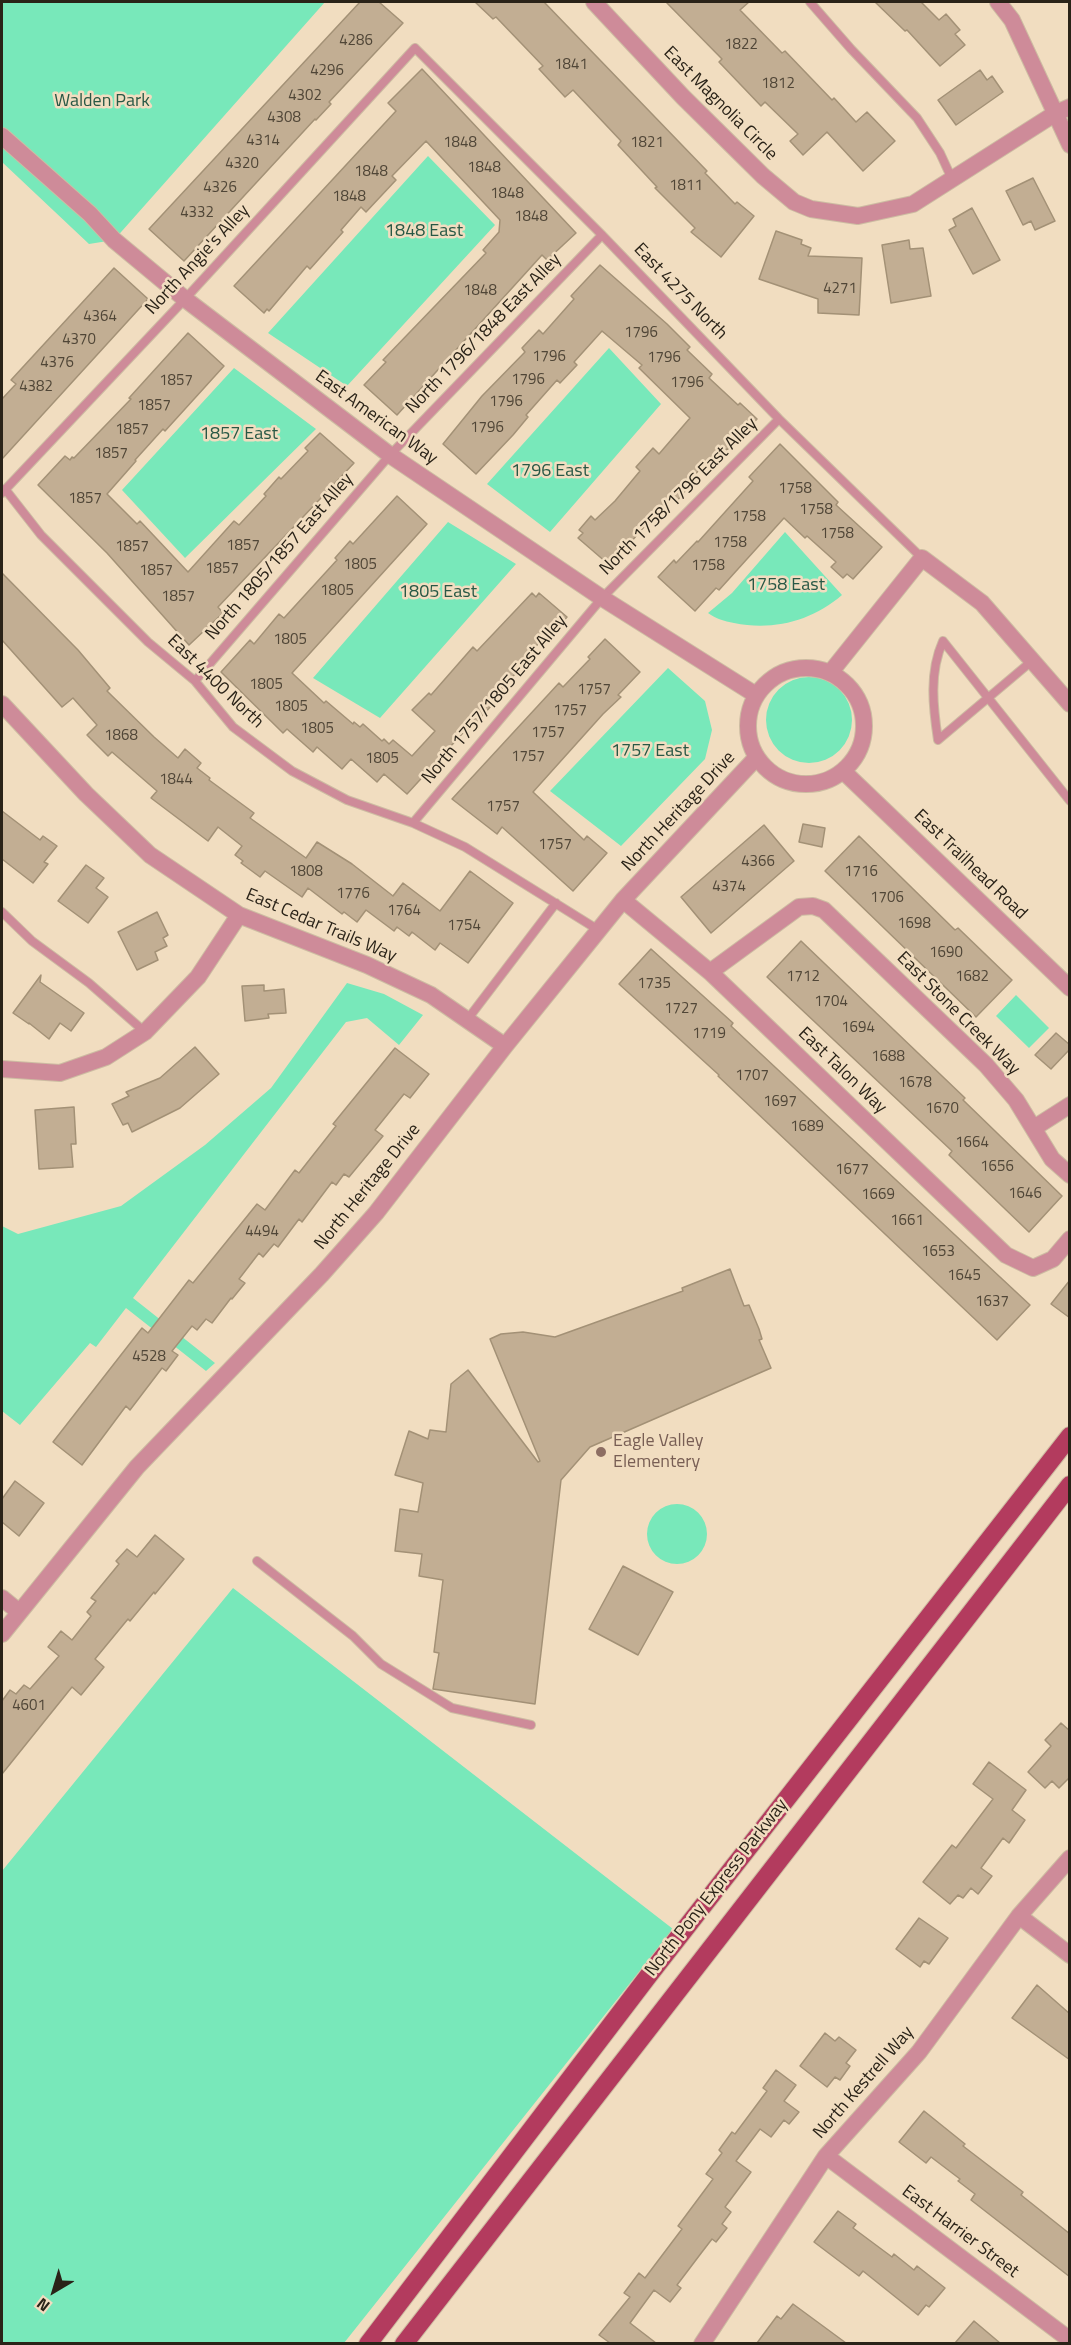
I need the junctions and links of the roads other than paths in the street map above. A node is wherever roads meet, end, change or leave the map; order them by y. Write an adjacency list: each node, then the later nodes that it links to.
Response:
1 (594, 2): 8 (street, East Magnolia Circle)
2 (810, 2): 8 (lane)
3 (998, 2): 5 (street)
4 (415, 48): 9 (lane, East 4275 North); 10 (lane, North Angie's Alley)
5 (1063, 110): 7 (street); 8 (street, East Magnolia Circle)
6 (2, 136): 10 (street, East American Way)
7 (1070, 145)
8 (952, 179)
9 (602, 236): 11 (lane, East 4275 North); 12 (lane, North 1796/1848 East Alley)
10 (185, 299): 12 (street, East American Way); 13 (lane, North Angie's Alley)
11 (779, 418): 14 (lane, East 4275 North); 15 (lane, North 1758/1796 East Alley)
12 (390, 455): 15 (street, East American Way); 18 (lane, North 1805/1857 East Alley)
13 (3, 491): 18 (lane, East 4400 North)
14 (922, 558): 16 (street); 17 (street)
15 (602, 598): 19 (street, East American Way); 26 (lane, North 1757/1805 East Alley)
16 (1034, 660): 20 (lane); 22 (street)
17 (830, 673): 19 (street); 24 (street)
18 (195, 681): 26 (lane, East 4400 North)
19 (756, 694): 23 (street)
20 (988, 698): 20 (lane); 25 (lane)
21 (2, 704): 30 (street, East Cedar Trails Way)
22 (1070, 704)
23 (756, 758): 24 (street); 27 (street, North Heritage Drive)
24 (843, 771): 33 (street, East Trailhead Road)
25 (1070, 801)
26 (413, 823): 28 (lane, East 4400 North)
27 (623, 900): 31 (street, North Heritage Drive); 32 (street, East Talon Way)
28 (556, 903): 31 (lane, East 4400 North); 34 (lane)
29 (2, 912): 35 (lane)
30 (239, 915): 34 (street, East Cedar Trails Way); 35 (street)
31 (600, 931): 36 (street, North Heritage Drive)
32 (710, 972): 39 (street, East Stone Creek Way); 41 (street, East Talon Way)
33 (1070, 987)
34 (467, 1020): 36 (street, East Cedar Trails Way)
35 (145, 1032): 37 (street)
36 (505, 1046): 46 (street, North Heritage Drive)
37 (2, 1069)
38 (1070, 1106): 39 (street)
39 (1034, 1128): 40 (street, East Stone Creek Way)
40 (1070, 1175)
41 (1070, 1239)
42 (1070, 1436): 54 (main road, North Pony Express Parkway)
43 (1070, 1485): 55 (main road, North Pony Express Parkway)
44 (257, 1561): 48 (lane)
45 (2, 1598): 46 (street)
46 (19, 1612): 47 (street, North Heritage Drive)
47 (2, 1634)
48 (531, 1725)
49 (1070, 1858): 50 (street, North Kestrell Way)
50 (1019, 1916): 51 (street); 52 (street, North Kestrell Way)
51 (1070, 1955)
52 (826, 2156): 53 (street, East Harrier Street); 56 (street, North Kestrell Way)
53 (1070, 2340)
54 (368, 2343)
55 (404, 2343)
56 (702, 2343)

